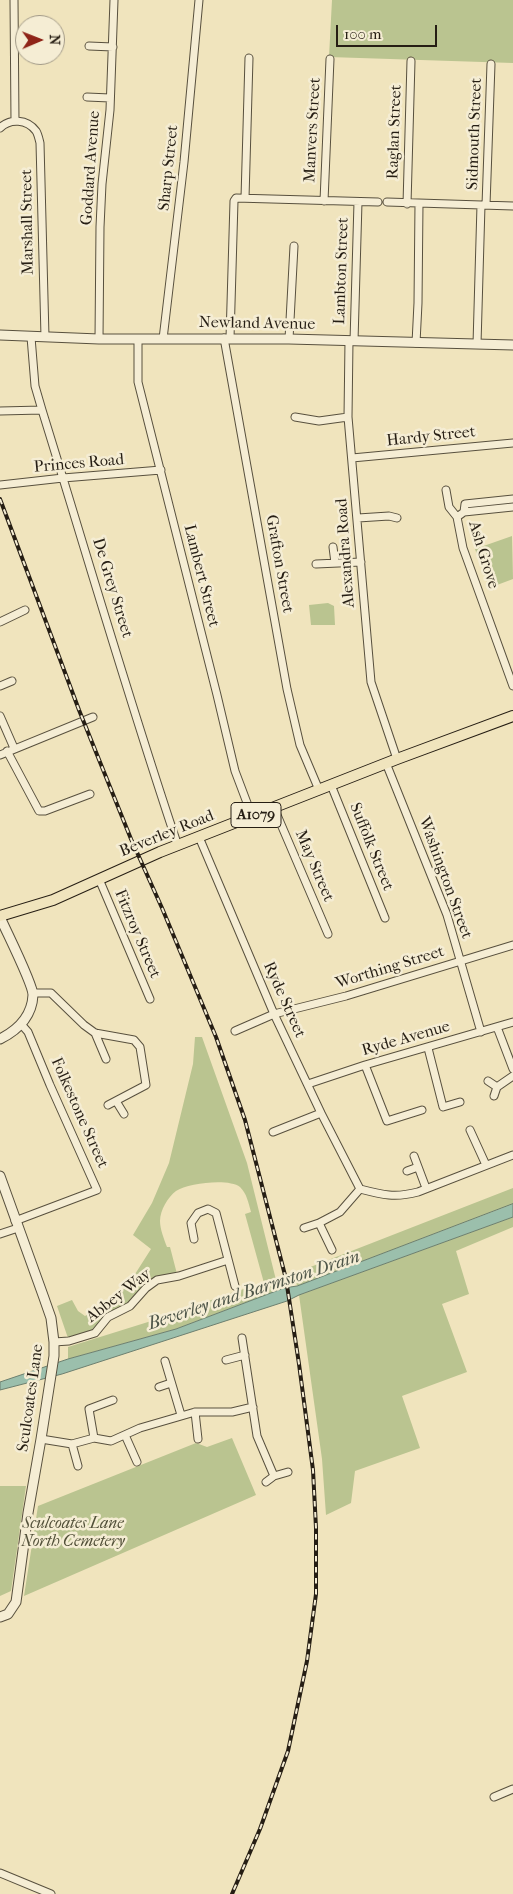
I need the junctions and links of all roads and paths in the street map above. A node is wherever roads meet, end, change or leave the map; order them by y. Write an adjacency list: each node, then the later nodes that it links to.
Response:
1 (14, 0): 12 (street)
2 (114, 0): 5 (street, Goddard Avenue)
3 (199, 0): 30 (street, Sharp Street)
4 (89, 46): 5 (street)
5 (113, 47): 11 (street, Goddard Avenue)
6 (249, 58): 14 (street)
7 (330, 59): 15 (street, Manvers Street)
8 (411, 61): 19 (street, Raglan Street)
9 (491, 64): 21 (street, Sidmouth Street)
10 (87, 97): 11 (street)
11 (110, 98): 28 (street, Goddard Avenue)
12 (15, 121): 13 (street); 26 (street, Marshall Street)
13 (0, 128)
14 (245, 198): 15 (street); 27 (street, Grafton Street)
15 (324, 201): 16 (street)
16 (358, 202): 17 (street); 32 (street, Lambton Street)
17 (378, 202)
18 (387, 202): 19 (street)
19 (407, 204): 20 (street)
20 (419, 204): 21 (street); 33 (street)
21 (483, 205): 22 (street); 34 (street, Sidmouth Street)
22 (513, 206)
23 (294, 246): 31 (street)
24 (0, 335): 25 (street, Newland Avenue)
25 (31, 337): 26 (street, Newland Avenue); 36 (street, De Grey Street)
26 (44, 337): 28 (street, Newland Avenue)
27 (227, 338): 30 (street, Newland Avenue); 31 (street, Newland Avenue); 68 (street, Grafton Street)
28 (99, 339): 29 (street, Newland Avenue)
29 (138, 339): 30 (street, Newland Avenue); 42 (street, Lambert Street)
30 (163, 339)
31 (290, 339): 32 (street, Newland Avenue)
32 (352, 341): 33 (street, Newland Avenue); 39 (street, Alexandra Road)
33 (416, 343): 34 (street, Newland Avenue)
34 (477, 344): 35 (street, Newland Avenue)
35 (513, 346)
36 (42, 410): 37 (street); 43 (street, De Grey Street)
37 (0, 411)
38 (294, 417): 39 (street)
39 (348, 417): 41 (street, Alexandra Road)
40 (513, 443): 41 (street, Hardy Street)
41 (352, 458): 50 (street, Alexandra Road)
42 (161, 470): 43 (street, Princes Road); 71 (street, Lambert Street)
43 (63, 478): 44 (street, Princes Road); 73 (street, De Grey Street)
44 (0, 485)
45 (446, 490): 49 (street, Ash Grove)
46 (513, 499): 48 (street, Ash Grove)
47 (513, 507): 48 (street, Ash Grove)
48 (464, 512): 49 (street, Ash Grove)
49 (457, 517): 60 (street, Ash Grove)
50 (358, 518): 51 (street); 53 (street, Alexandra Road)
51 (397, 518)
52 (334, 547): 54 (street)
53 (361, 562): 54 (street); 65 (street, Alexandra Road)
54 (335, 563): 55 (street)
55 (316, 564)
56 (25, 610): 57 (street)
57 (0, 622)
58 (12, 681): 59 (street)
59 (0, 686)
60 (513, 686)
61 (0, 716): 64 (street)
62 (513, 716): 65 (main road, Beverley Road / A1079)
63 (93, 717): 64 (street)
64 (7, 752): 69 (street)
65 (397, 759): 66 (main road, Beverley Road / A1079)
66 (386, 763): 67 (main road, Beverley Road / A1079); 79 (street, Washington Street)
67 (331, 785): 68 (main road, Beverley Road / A1079); 76 (street, Suffolk Street)
68 (319, 790): 70 (main road, Beverley Road / A1079)
69 (90, 794)
70 (274, 808): 71 (main road, Beverley Road / A1079); 77 (street, May Street)
71 (252, 816): 72 (main road, Beverley Road / A1079)
72 (199, 837): 73 (main road, Beverley Road / A1079); 82 (street, Ryde Street)
73 (178, 846): 74 (main road, Beverley Road / A1079)
74 (98, 879): 75 (main road, Beverley Road / A1079); 81 (street, Fitzroy Street)
75 (0, 917): 80 (street)
76 (385, 918)
77 (328, 934)
78 (513, 946): 79 (street, Worthing Street)
79 (460, 961): 82 (street, Worthing Street); 87 (street, Washington Street)
80 (33, 993): 84 (street); 88 (street)
81 (150, 999)
82 (274, 1014): 86 (street, Worthing Street); 96 (street, Ryde Street)
83 (512, 1023): 85 (street, Ryde Avenue)
84 (21, 1024): 89 (street); 116 (street, Folkestone Street)
85 (497, 1027): 87 (street, Ryde Avenue); 93 (street)
86 (235, 1031)
87 (481, 1032): 90 (street, Ryde Avenue)
88 (95, 1033): 91 (street); 99 (street)
89 (0, 1039)
90 (428, 1048): 92 (street, Ryde Avenue); 100 (street)
91 (106, 1059)
92 (365, 1065): 96 (street, Ryde Avenue); 102 (street)
93 (513, 1069)
94 (513, 1076): 97 (street)
95 (488, 1081): 97 (street)
96 (308, 1084): 104 (street, Ryde Street)
97 (497, 1087): 98 (street)
98 (494, 1096)
99 (116, 1101): 101 (street); 103 (street)
100 (460, 1102)
101 (108, 1105)
102 (422, 1110)
103 (124, 1114)
104 (320, 1114): 106 (street); 114 (street, Ryde Street)
105 (470, 1130): 109 (street)
106 (273, 1132)
107 (513, 1155): 109 (street)
108 (414, 1156): 110 (street)
109 (486, 1165): 113 (street)
110 (418, 1167): 111 (street); 113 (street)
111 (407, 1171)
112 (1, 1182): 116 (street, Sculcoates Lane)
113 (426, 1188): 114 (street)
114 (360, 1189): 115 (street)
115 (319, 1223): 117 (street); 120 (street)
116 (17, 1225): 118 (street); 124 (street, Sculcoates Lane)
117 (304, 1228)
118 (0, 1234)
119 (194, 1238): 121 (street)
120 (332, 1250)
121 (228, 1260): 122 (street); 124 (street, Abbey Way)
122 (235, 1286)
123 (242, 1338): 125 (street)
124 (54, 1342): 136 (street, Sculcoates Lane)
125 (245, 1355): 126 (street); 131 (street)
126 (226, 1360)
127 (165, 1361): 128 (street)
128 (172, 1383): 129 (street); 133 (street)
129 (159, 1387)
130 (113, 1400): 135 (street)
131 (253, 1407): 132 (street); 142 (street)
132 (195, 1412): 133 (street); 137 (street)
133 (182, 1415): 134 (street)
134 (125, 1435): 135 (street); 139 (street)
135 (94, 1438): 138 (street)
136 (41, 1439): 138 (street); 144 (street, Sculcoates Lane)
137 (198, 1439)
138 (72, 1444): 140 (street)
139 (137, 1462)
140 (78, 1466)
141 (288, 1472): 142 (street)
142 (274, 1476): 143 (street)
143 (266, 1482)
144 (0, 1617)
145 (513, 1789): 146 (street)
146 (494, 1797)
147 (0, 1873): 148 (street)
148 (51, 1894)

